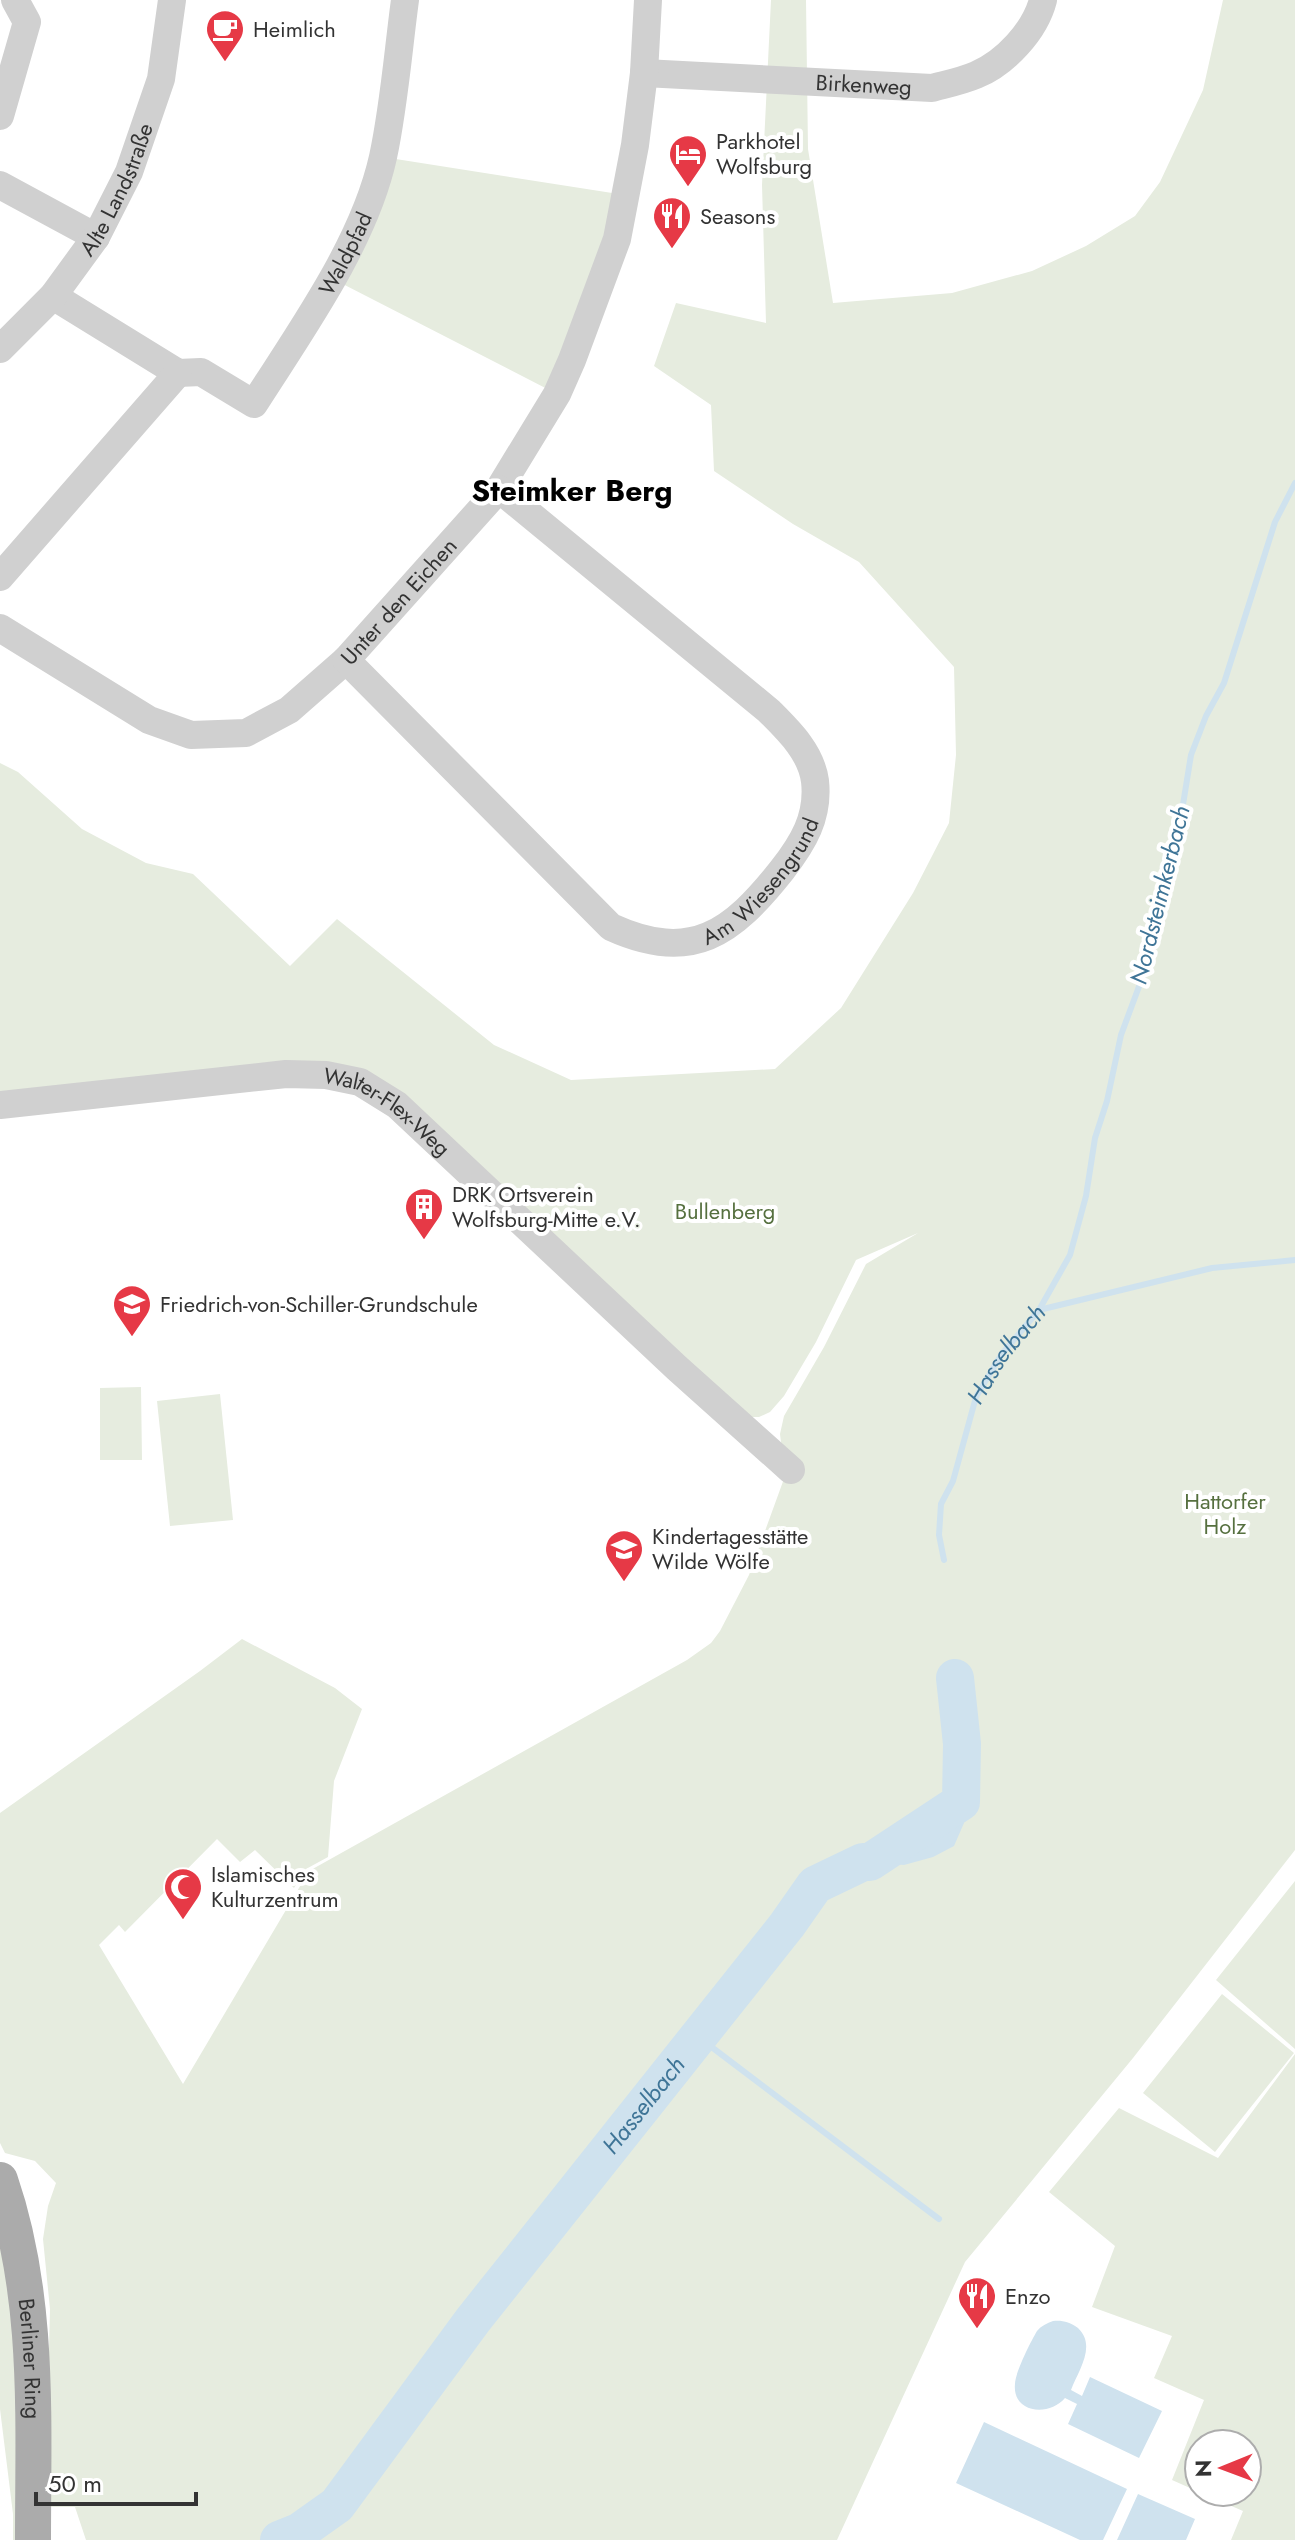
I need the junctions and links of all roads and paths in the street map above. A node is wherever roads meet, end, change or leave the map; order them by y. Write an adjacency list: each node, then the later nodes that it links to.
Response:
1 (15, 0): 7 (street)
2 (172, 0): 9 (street, Alte Landstraße)
3 (405, 0): 12 (street, Waldpfad)
4 (648, 0): 6 (street, Unter den Eichen)
5 (1043, 0): 6 (street, Birkenweg)
6 (644, 73): 13 (street, Unter den Eichen)
7 (0, 116)
8 (0, 185): 9 (street)
9 (96, 237): 10 (street, Alte Landstraße)
10 (53, 296): 11 (street, Alte Landstraße); 12 (street, Waldpfad)
11 (0, 349)
12 (178, 373): 14 (street)
13 (499, 489): 16 (street, Unter den Eichen); 16 (street, Am Wiesengrund)
14 (0, 577)
15 (0, 628): 16 (street, Unter den Eichen)
16 (346, 660)
17 (0, 1105): 18 (street, Walter-Flex-Weg)
18 (791, 1470)
19 (0, 2180): 20 (main road, Berliner Ring)
20 (33, 2540)

